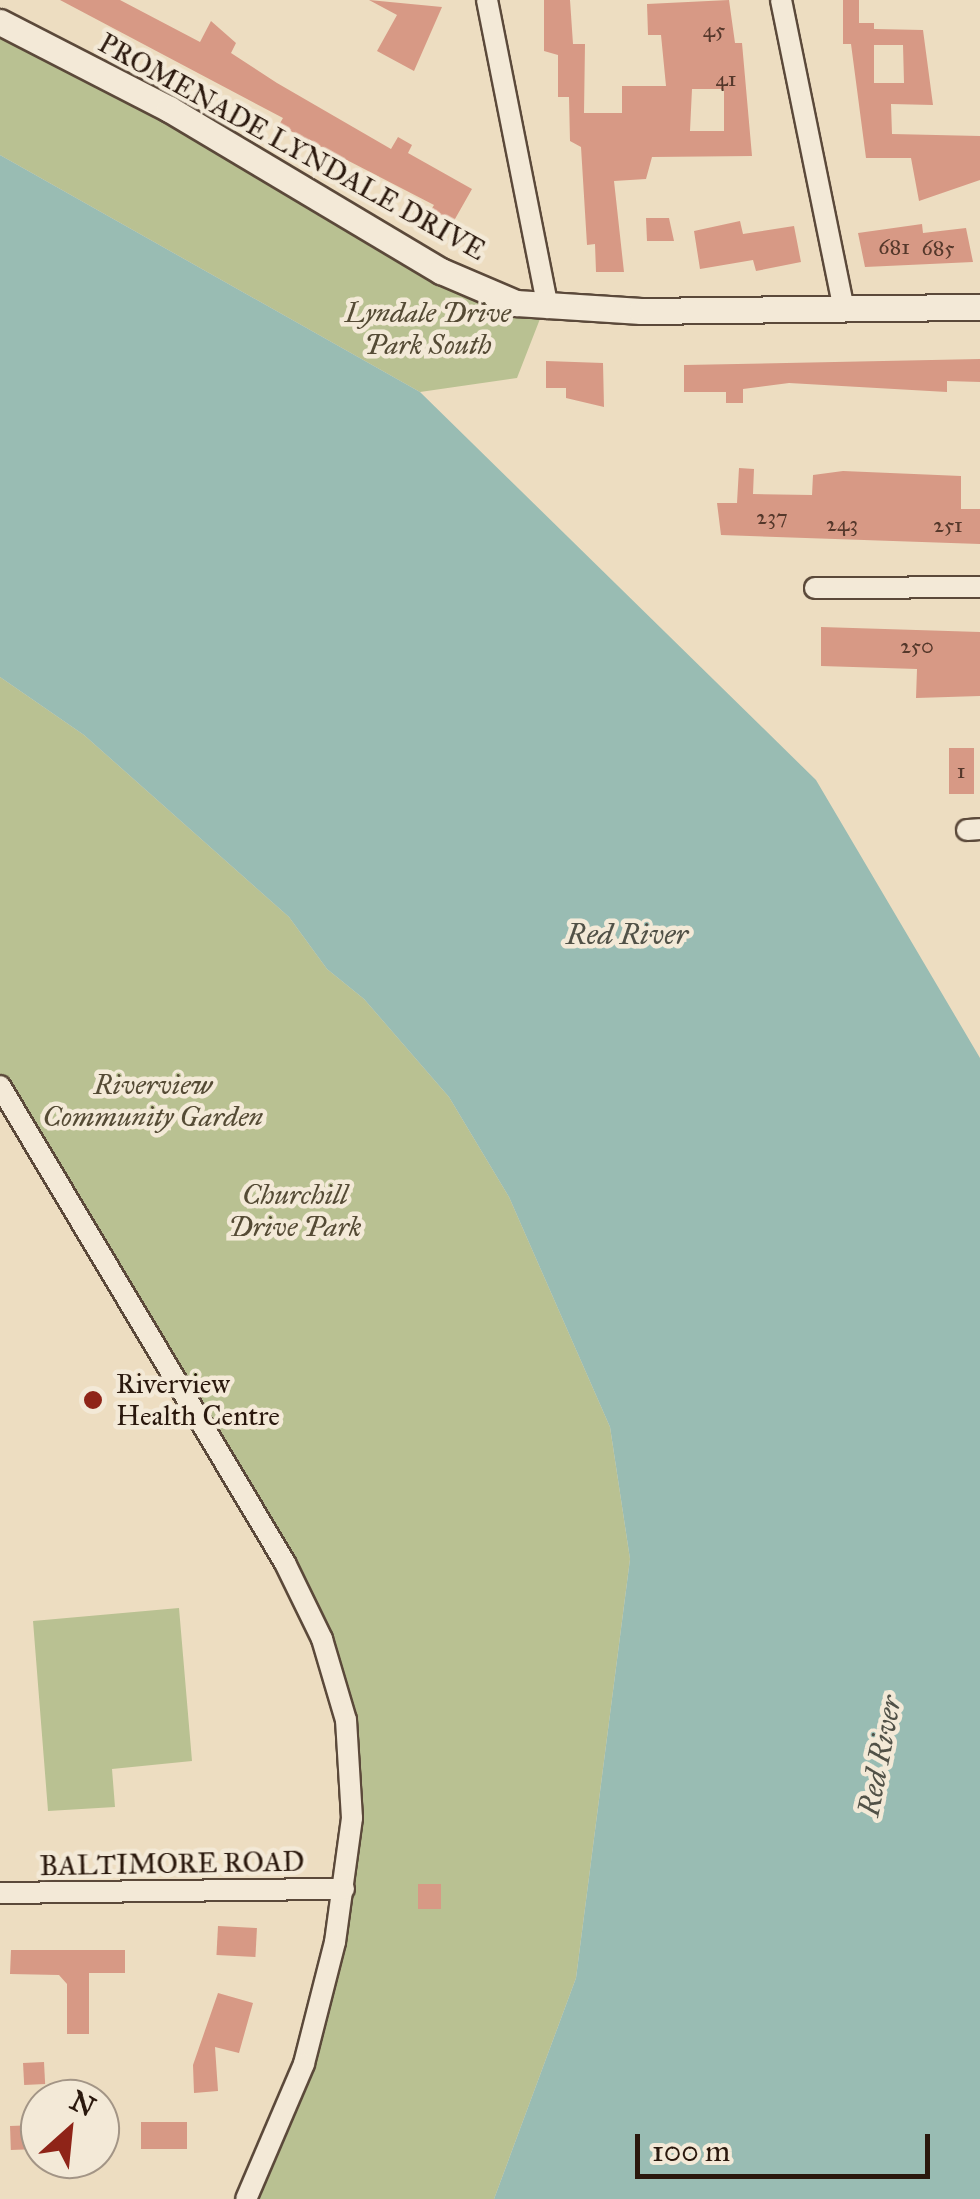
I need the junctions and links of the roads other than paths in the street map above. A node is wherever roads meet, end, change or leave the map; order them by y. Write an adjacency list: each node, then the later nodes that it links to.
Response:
1 (487, 0): 5 (street)
2 (781, 0): 6 (street)
3 (0, 22): 5 (street, PROMENADE LYNDALE DRIVE)
4 (980, 307): 6 (street, PROMENADE LYNDALE DRIVE)
5 (548, 308): 6 (street, PROMENADE LYNDALE DRIVE)
6 (844, 310)
7 (980, 587): 8 (street)
8 (816, 588)
9 (0, 1086): 10 (street)
10 (344, 1889): 11 (street, BALTIMORE ROAD); 12 (street)
11 (0, 1893)
12 (246, 2199)

